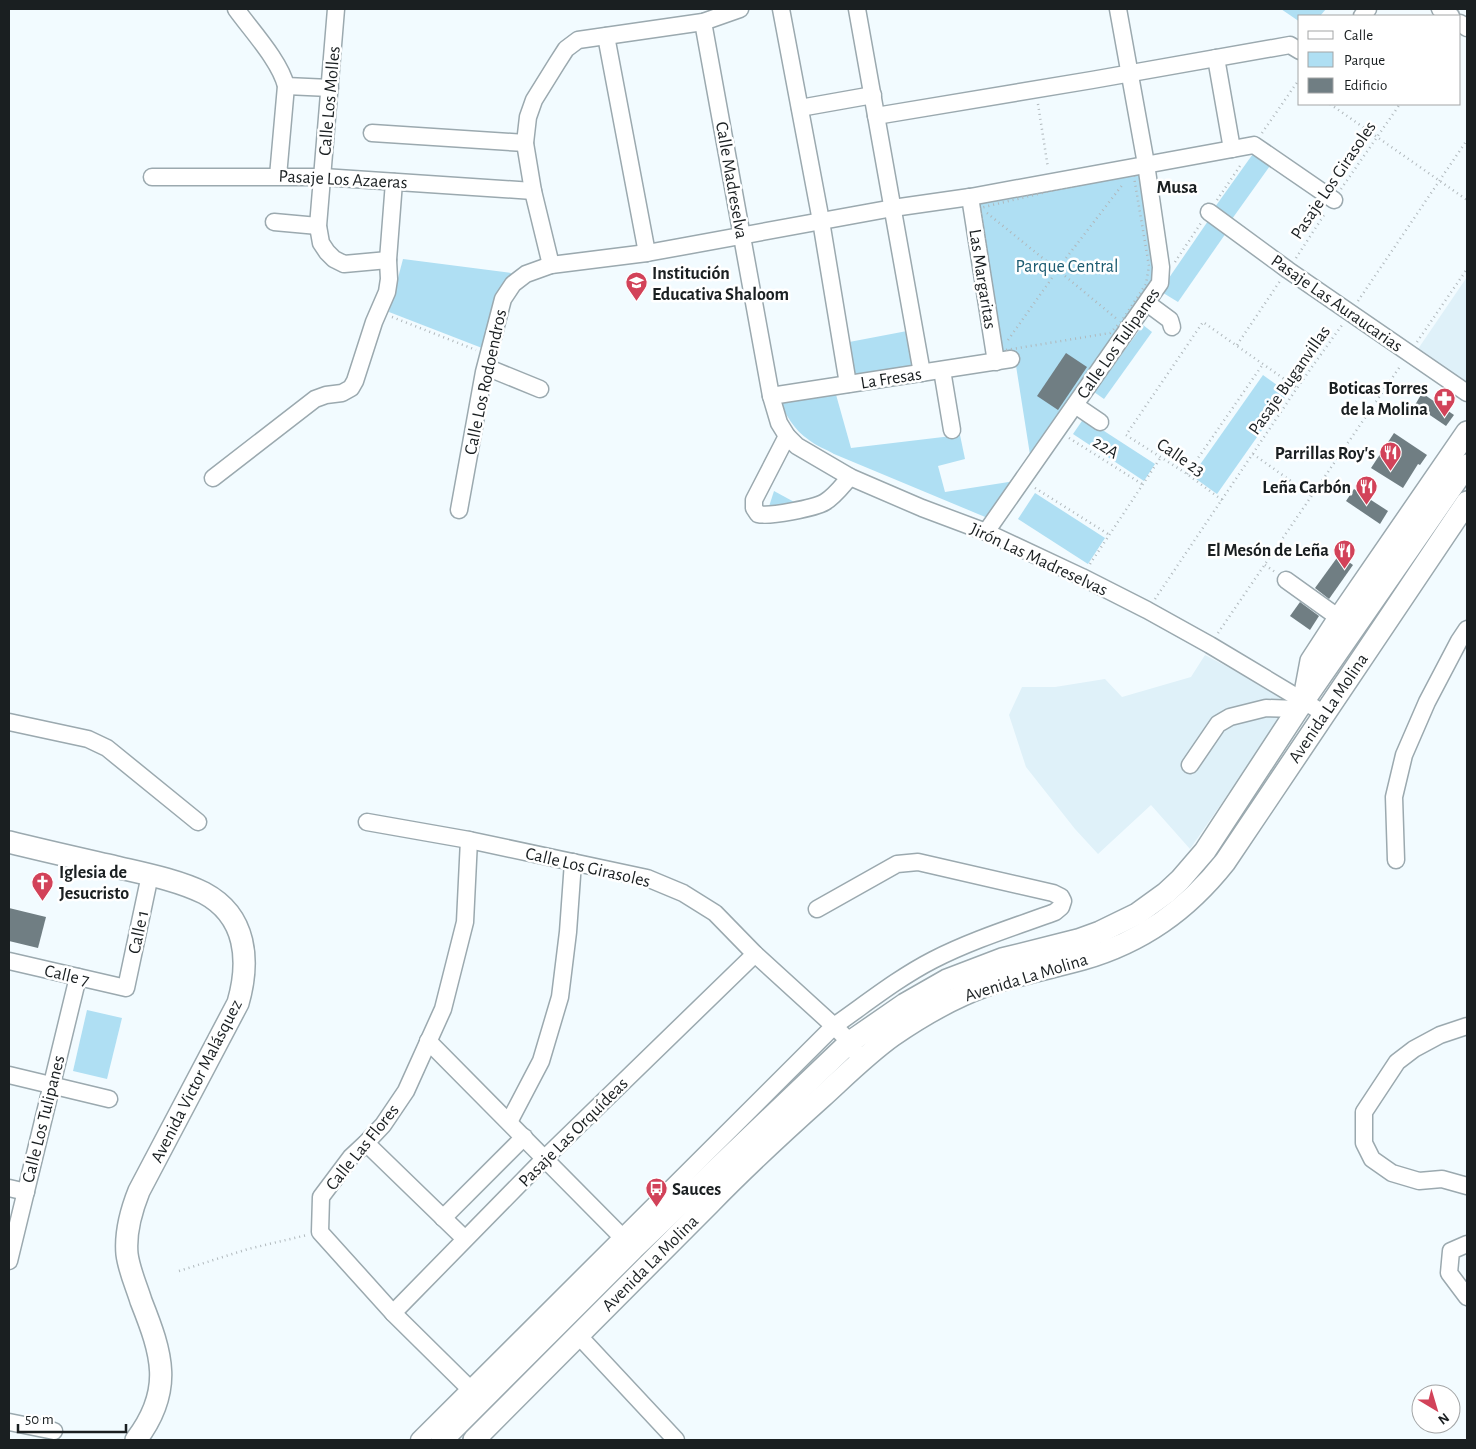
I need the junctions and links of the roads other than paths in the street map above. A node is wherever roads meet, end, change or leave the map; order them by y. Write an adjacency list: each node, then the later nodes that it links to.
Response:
1 (236, 9): 12 (street)
2 (336, 9): 13 (street, Calle Los Molles)
3 (740, 9): 7 (street)
4 (781, 9): 15 (street)
5 (857, 9): 14 (street)
6 (1118, 9): 11 (street, Calle Los Tulipanes)
7 (704, 22): 8 (street); 33 (street, Calle Madreselva)
8 (606, 36): 18 (street); 34 (street)
9 (1298, 50): 10 (street)
10 (1216, 58): 11 (street); 19 (street)
11 (1130, 73): 16 (street); 20 (street, Calle Los Tulipanes)
12 (286, 86): 13 (street); 21 (street)
13 (330, 88): 22 (street, Calle Los Molles)
14 (873, 95): 15 (street); 16 (street)
15 (800, 108): 30 (street)
16 (876, 116): 28 (street)
17 (372, 133): 18 (street)
18 (525, 144): 25 (street)
19 (1232, 148): 20 (street, Calle Los Rodoendros); 26 (street, Calle Los Rodoendros)
20 (1139, 167): 27 (street, Calle Los Rodoendros); 37 (street, Calle Los Tulipanes)
21 (278, 176): 22 (street, Pasaje Los Azaeras); 23 (street, Pasaje Los Azaeras)
22 (323, 176): 24 (street, Pasaje Los Azaeras); 32 (street, Calle Los Molles)
23 (152, 177)
24 (394, 182): 25 (street, Pasaje Los Azaeras); 35 (street)
25 (533, 191): 36 (street)
26 (1334, 200)
27 (975, 202): 28 (street, Calle Los Rodoendros); 39 (street, Las Margaritas)
28 (893, 208): 30 (street, Calle Los Rodoendros); 42 (street)
29 (1209, 212): 45 (street, Pasaje Las Auraucarias)
30 (821, 221): 33 (street, Calle Los Rodoendros); 43 (street)
31 (274, 222): 32 (street)
32 (318, 226): 35 (street, Calle Los Molles)
33 (742, 235): 34 (street, Calle Los Rodoendros); 46 (street, Calle Madreselva)
34 (647, 253): 36 (street, Calle Los Rodoendros)
35 (388, 260): 54 (street)
36 (551, 265): 40 (street, Calle Los Rodoendros)
37 (1146, 303): 38 (street); 47 (street, Calle Los Tulipanes)
38 (1172, 327)
39 (1002, 357): 41 (street, La Fresas)
40 (487, 361): 44 (street); 56 (street, Calle Los Rodoendros)
41 (942, 370): 42 (street, La Fresas); 49 (street)
42 (922, 373): 43 (street, La Fresas)
43 (848, 384): 46 (street, La Fresas)
44 (540, 389)
45 (1467, 393)
46 (771, 396): 51 (street, Jirón Las Madreselvas)
47 (1075, 405): 48 (street); 57 (street, Calle Los Tulipanes)
48 (1100, 422)
49 (952, 430)
50 (1467, 432): 59 (main road, Avenida La Molina)
51 (787, 436): 53 (street, Jirón Las Madreselvas); 53 (street)
52 (1467, 465): 61 (main road, Avenida La Molina)
53 (850, 477): 57 (street, Jirón Las Madreselvas)
54 (213, 478)
55 (1467, 502): 62 (main road, Avenida La Molina)
56 (459, 510)
57 (986, 532): 61 (street, Jirón Las Madreselvas)
58 (1286, 580): 59 (street)
59 (1339, 618): 61 (main road, Avenida La Molina)
60 (1467, 628): 69 (street)
61 (1301, 705): 62 (street, Jirón Las Madreselvas); 64 (street); 80 (main road, Avenida La Molina)
62 (1325, 714): 81 (main road, Avenida La Molina)
63 (9, 722): 65 (street)
64 (1190, 765)
65 (198, 822)
66 (367, 822): 67 (street, Calle Los Girasoles)
67 (469, 840): 70 (street, Calle Los Girasoles); 79 (street, Calle Las Flores)
68 (9, 842): 71 (main road, Avenida Victor Malásquez)
69 (1396, 860)
70 (573, 862): 73 (street, Calle Los Girasoles); 85 (street)
71 (150, 875): 76 (street, Calle 1); 103 (main road, Avenida Victor Malásquez)
72 (817, 909): 77 (street)
73 (755, 954): 77 (street, Calle Los Girasoles); 88 (street, Pasaje Las Orquídeas)
74 (9, 962): 75 (street, Calle 7)
75 (78, 977): 76 (street, Calle 7); 83 (street, Calle Los Tulipanes)
76 (126, 988)
77 (834, 1026): 80 (street, Calle Los Girasoles); 94 (street)
78 (1467, 1026): 89 (street)
79 (428, 1042): 85 (street); 87 (street, Calle Las Flores)
80 (850, 1042): 81 (street, Calle Los Girasoles); 94 (main road, Avenida La Molina)
81 (860, 1062): 99 (main road, Avenida La Molina)
82 (9, 1075): 83 (street)
83 (52, 1085): 84 (street); 91 (street, Calle Los Tulipanes)
84 (109, 1099)
85 (508, 1122): 86 (street)
86 (524, 1137): 88 (street); 92 (street)
87 (366, 1143): 92 (street); 98 (street, Calle Las Flores)
88 (545, 1158): 93 (street, Pasaje Las Orquídeas); 94 (street)
89 (1467, 1186)
90 (9, 1188): 91 (street)
91 (26, 1192): 96 (street, Calle Los Tulipanes)
92 (443, 1218): 93 (street)
93 (465, 1240): 98 (street, Pasaje Las Orquídeas)
94 (628, 1243): 100 (main road, Avenida La Molina)
95 (1467, 1244): 97 (street)
96 (9, 1261)
97 (1467, 1297)
98 (393, 1313): 100 (street)
99 (578, 1335): 106 (main road, Avenida La Molina); 107 (street)
100 (475, 1396): 104 (street); 105 (main road, Avenida La Molina)
101 (9, 1422): 102 (street)
102 (54, 1431)
103 (136, 1440)
104 (419, 1440)
105 (442, 1440)
106 (474, 1440)
107 (676, 1440)

